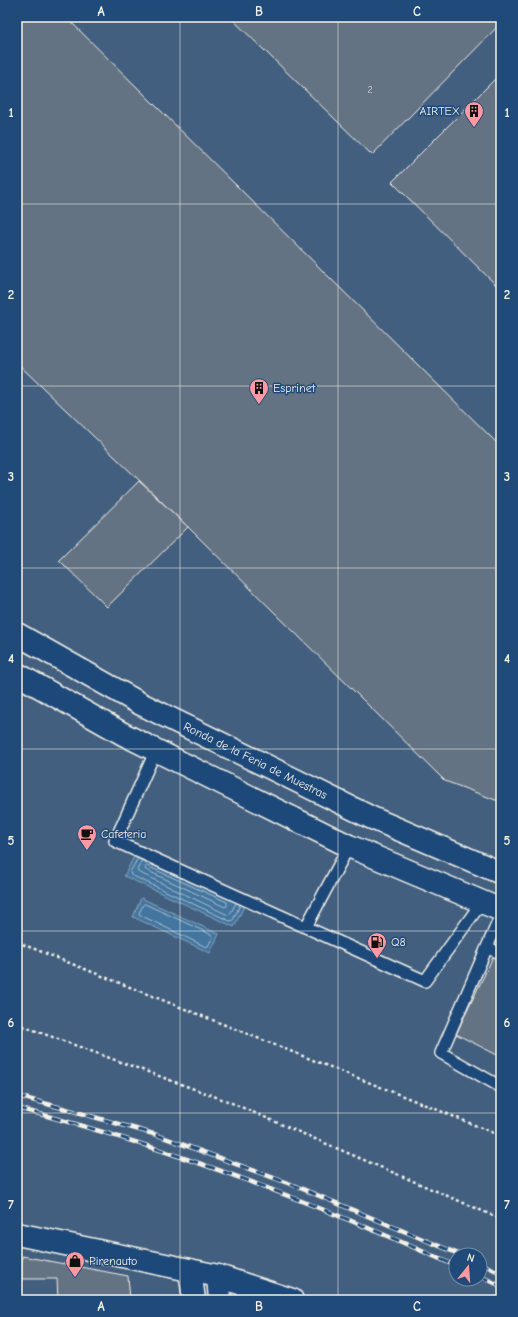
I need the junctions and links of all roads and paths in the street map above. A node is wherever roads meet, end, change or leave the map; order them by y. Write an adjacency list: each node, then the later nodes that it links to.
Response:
1 (17, 634): 5 (street, Ronda de la Feria de Muestras)
2 (17, 674): 3 (street)
3 (156, 750): 4 (street); 8 (lane)
4 (349, 846): 6 (street); 8 (lane)
5 (501, 873)
6 (492, 906): 8 (lane)
7 (501, 915): 10 (lane)
8 (306, 927)
9 (17, 942): 14 (path)
10 (487, 948): 11 (lane); 13 (lane)
11 (501, 953)
12 (17, 1024): 15 (path)
13 (501, 1087)
14 (501, 1136)
15 (501, 1219)
16 (17, 1234): 17 (street)
17 (190, 1270): 18 (street); 19 (street)
18 (218, 1276): 20 (street); 21 (street)
19 (194, 1300)
20 (220, 1300)
21 (292, 1300)

